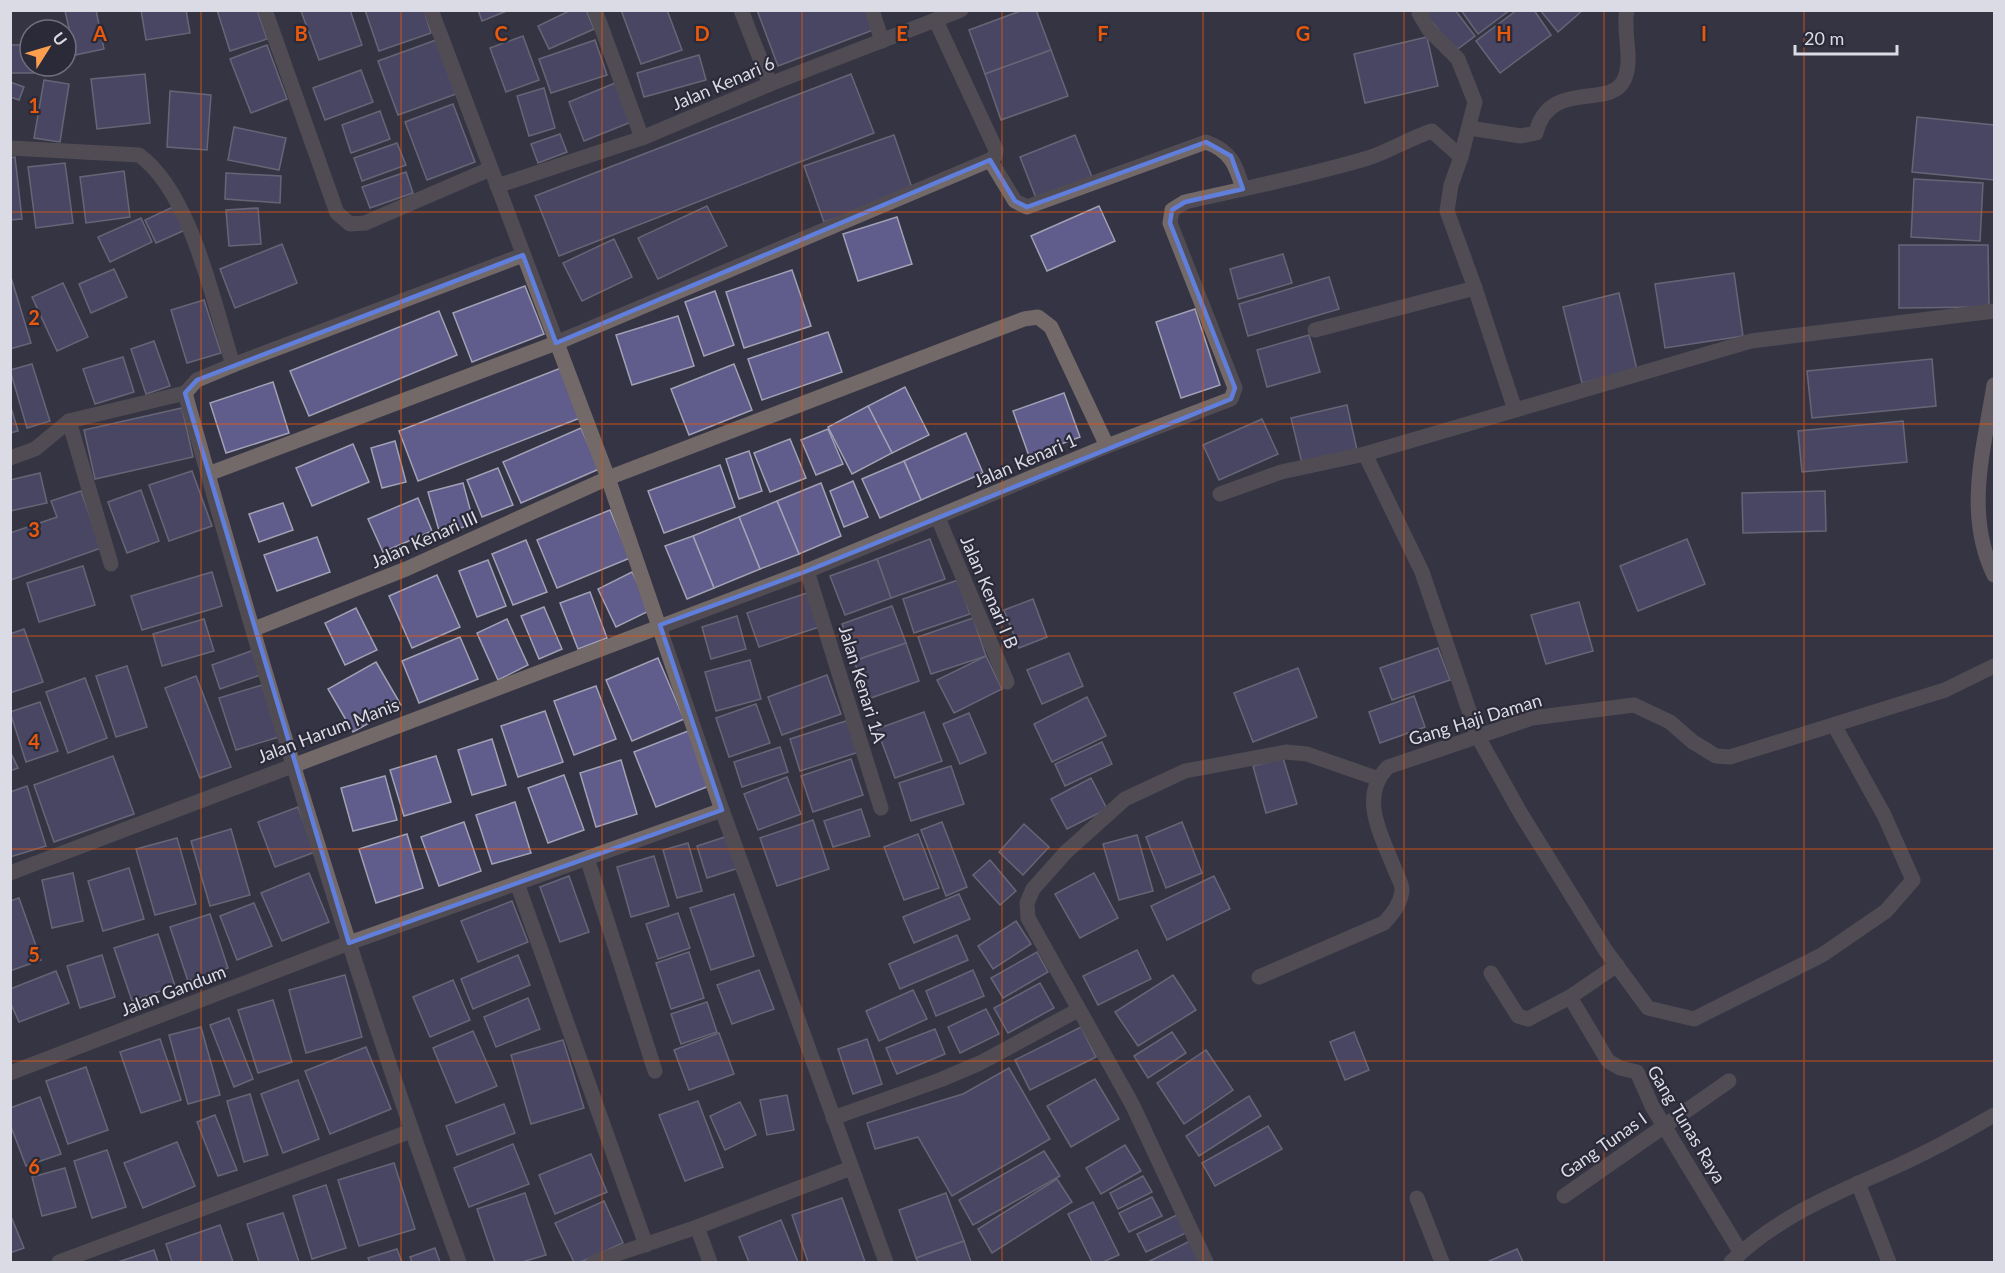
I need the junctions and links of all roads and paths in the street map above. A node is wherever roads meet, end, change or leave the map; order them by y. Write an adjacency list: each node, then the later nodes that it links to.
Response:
1 (265, 10): 17 (street)
2 (431, 10): 17 (street)
3 (595, 10): 13 (street)
4 (741, 10): 11 (street)
5 (872, 10): 10 (street)
6 (961, 10): 9 (street, Jalan Kenari 6)
7 (1424, 10): 12 (street)
8 (1627, 10): 12 (street)
9 (936, 21): 10 (street, Jalan Kenari 6); 16 (street)
10 (882, 41): 11 (street, Jalan Kenari 6)
11 (770, 84): 13 (street, Jalan Kenari 6)
12 (1469, 128): 15 (street)
13 (642, 138): 18 (street, Jalan Kenari 6)
14 (10, 148): 25 (street)
15 (1461, 157): 19 (street); 21 (street)
16 (990, 160): 19 (street); 24 (street)
17 (490, 169): 18 (street)
18 (497, 186): 20 (street)
19 (1243, 189): 30 (street, Jalan Kenari 1)
20 (522, 255): 24 (street); 25 (street)
21 (1475, 288): 23 (street); 28 (street)
22 (1995, 311): 28 (street)
23 (1315, 330)
24 (556, 343): 33 (street); 34 (street)
25 (233, 365): 27 (street)
26 (1995, 385): 39 (street)
27 (186, 393): 29 (street); 33 (street)
28 (1515, 410): 31 (street)
29 (69, 421): 32 (street); 37 (street)
30 (1107, 446): 34 (street, Jalan Kenari III); 36 (street, Jalan Kenari 1)
31 (1365, 454): 35 (street); 45 (street)
32 (10, 458)
33 (208, 474): 41 (street)
34 (608, 478): 40 (street); 41 (street, Jalan Kenari III)
35 (1220, 494)
36 (938, 518): 38 (street, Jalan Kenari 1); 43 (street, Jalan Kenari I B)
37 (111, 564)
38 (807, 571): 40 (street, Jalan Kenari 1); 48 (street, Jalan Kenari 1A)
39 (1995, 575)
40 (660, 625): 46 (street, Jalan Harum Manis); 49 (street)
41 (254, 629): 46 (street)
42 (1995, 666): 44 (street, Gang Haji Daman)
43 (1007, 682)
44 (1834, 725): 45 (street, Gang Haji Daman); 54 (street)
45 (1478, 737): 47 (street, Gang Haji Daman); 54 (street)
46 (293, 765): 51 (street, Jalan Harum Manis); 53 (street)
47 (1376, 778): 56 (street); 58 (street)
48 (881, 808)
49 (722, 810): 50 (street, Jalan Gandum); 63 (street)
50 (587, 858): 52 (street, Jalan Gandum); 59 (street)
51 (10, 873)
52 (517, 883): 53 (street, Jalan Gandum); 71 (street)
53 (349, 943): 60 (street, Jalan Gandum); 65 (street)
54 (1617, 965): 57 (street)
55 (1491, 973): 57 (street)
56 (1258, 977)
57 (1570, 997): 64 (street, Gang Tunas Raya)
58 (1078, 1010): 63 (street); 78 (street)
59 (655, 1071)
60 (10, 1073)
61 (1729, 1081): 64 (street, Gang Tunas I)
62 (1995, 1115): 67 (street)
63 (833, 1118): 66 (street)
64 (1664, 1125): 68 (street, Gang Tunas I); 72 (street, Gang Tunas Raya)
65 (411, 1131): 73 (street); 74 (street)
66 (851, 1168): 70 (street); 77 (street)
67 (1858, 1183): 72 (street); 80 (street)
68 (1564, 1196)
69 (1417, 1198): 79 (street)
70 (697, 1227): 71 (street); 76 (street)
71 (646, 1245): 75 (street)
72 (1736, 1258)
73 (59, 1263)
74 (459, 1263)
75 (594, 1263)
76 (710, 1263)
77 (886, 1263)
78 (1206, 1263)
79 (1442, 1263)
80 (1889, 1263)

